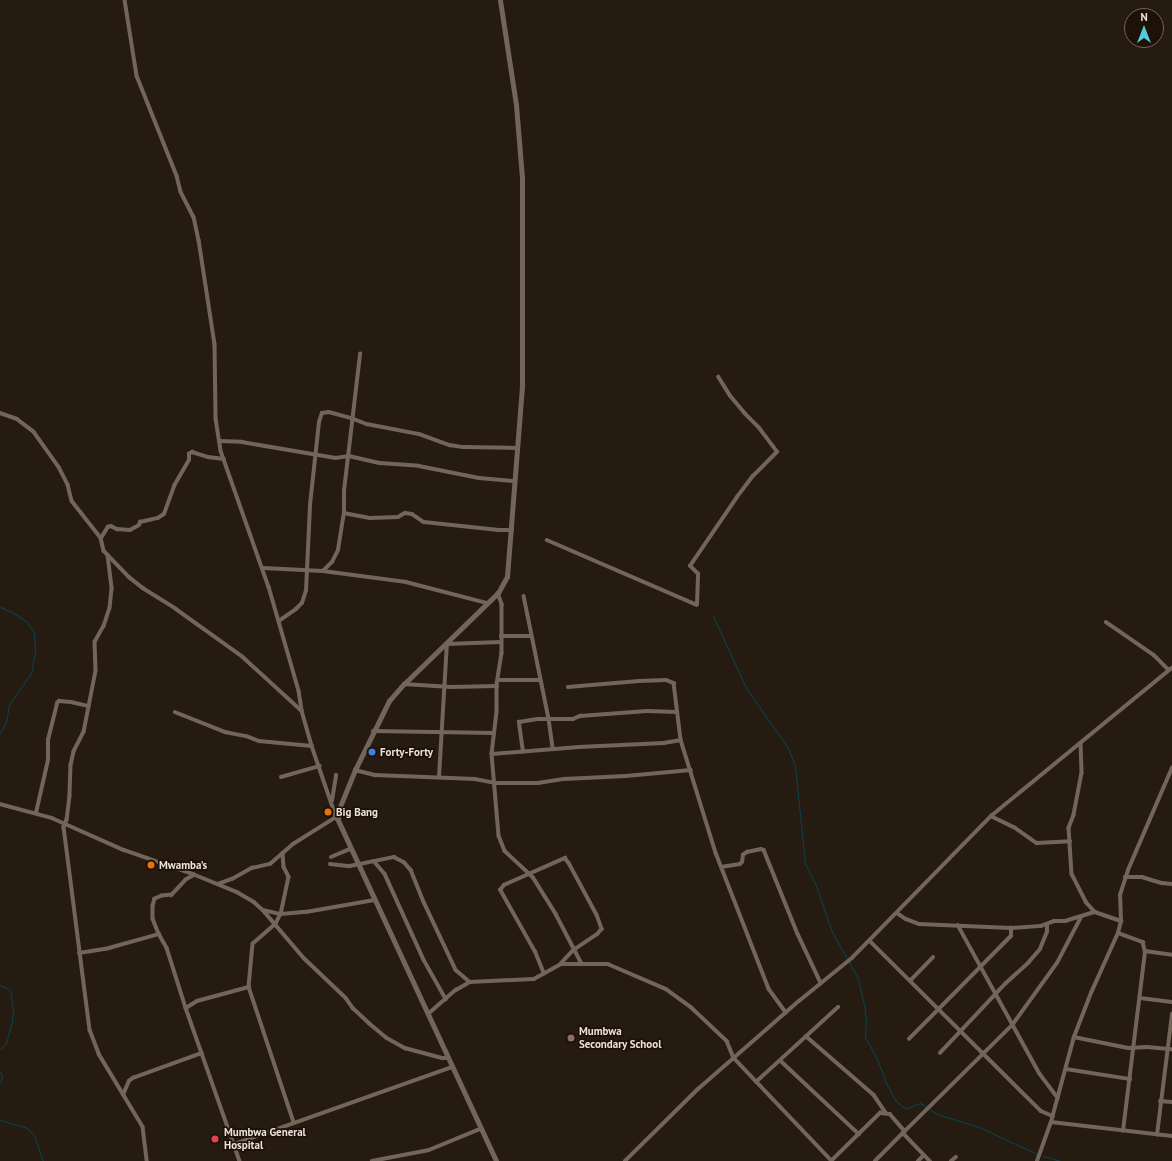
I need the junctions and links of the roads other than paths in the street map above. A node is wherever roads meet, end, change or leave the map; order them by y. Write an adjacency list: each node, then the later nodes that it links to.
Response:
1 (125, 0): 7 (street)
2 (500, 0): 8 (street)
3 (360, 354): 6 (street)
4 (718, 377): 16 (street)
5 (0, 413): 15 (street)
6 (352, 418): 8 (street); 9 (street); 10 (street)
7 (219, 442): 9 (street); 11 (street)
8 (518, 448): 12 (street)
9 (316, 455): 10 (street); 19 (street)
10 (349, 456): 12 (street); 13 (street)
11 (224, 459): 15 (street); 18 (street)
12 (515, 481): 14 (street)
13 (344, 513): 14 (street); 20 (street)
14 (512, 530): 21 (street)
15 (101, 538): 17 (street)
16 (547, 540)
17 (108, 555): 37 (street); 38 (street)
18 (263, 568): 19 (street); 24 (street)
19 (306, 570): 20 (street); 24 (street)
20 (323, 572): 23 (street)
21 (498, 593): 23 (street); 26 (street)
22 (524, 596): 27 (street)
23 (487, 602): 29 (street)
24 (279, 621): 38 (street)
25 (1106, 622): 30 (street)
26 (502, 636): 27 (street); 28 (street)
27 (531, 636): 32 (street)
28 (501, 642): 29 (street); 31 (street)
29 (447, 643): 33 (street); 34 (street)
30 (1171, 669): 46 (street)
31 (498, 680): 32 (street); 35 (street)
32 (540, 680): 41 (street)
33 (404, 684): 34 (street); 42 (street)
34 (444, 686): 35 (street); 43 (street)
35 (497, 686): 44 (street)
36 (568, 687): 40 (street)
37 (89, 706): 61 (street); 64 (street)
38 (302, 711): 47 (street)
39 (175, 712): 47 (street)
40 (676, 712): 41 (street); 45 (street)
41 (549, 719): 48 (street); 49 (street)
42 (374, 730): 43 (street); 53 (street)
43 (442, 731): 44 (street); 57 (street)
44 (494, 733): 50 (street)
45 (682, 740): 48 (street); 54 (street)
46 (1081, 743): 62 (street); 65 (street)
47 (312, 746): 51 (street)
48 (552, 749): 49 (street)
49 (523, 752): 50 (street)
50 (492, 754): 58 (street)
51 (319, 766): 56 (street); 59 (street)
52 (1172, 768): 75 (street)
53 (355, 770): 57 (street); 63 (street)
54 (691, 770): 58 (street); 72 (street)
55 (336, 775): 59 (street)
56 (281, 777)
57 (439, 777): 58 (street)
58 (495, 783): 73 (street)
59 (332, 802): 63 (street)
60 (0, 804): 61 (street)
61 (36, 813): 64 (street)
62 (991, 816): 65 (street); 81 (street)
63 (337, 818): 66 (street); 67 (street)
64 (65, 824): 74 (street); 94 (street)
65 (1070, 841): 80 (street)
66 (350, 849): 68 (street); 71 (street)
67 (283, 853): 76 (street); 82 (street)
68 (331, 856)
69 (374, 861): 71 (street); 102 (street); 107 (street)
70 (330, 864): 71 (street)
71 (358, 865): 78 (street)
72 (721, 867): 103 (street); 112 (street)
73 (528, 874): 92 (street); 92 (street); 100 (street)
74 (195, 875): 76 (street); 90 (street)
75 (1125, 877): 77 (street); 84 (street)
76 (218, 884): 79 (street)
77 (1172, 884)
78 (374, 900): 82 (street); 113 (street)
79 (263, 910): 82 (street); 85 (street)
80 (1095, 912): 83 (street); 84 (street)
81 (897, 913): 86 (street); 91 (street)
82 (281, 914): 85 (street)
83 (1081, 917): 87 (street); 115 (street)
84 (1121, 921): 89 (street)
85 (276, 924): 104 (street); 125 (street)
86 (958, 925): 88 (street); 99 (street)
87 (1047, 925): 88 (street); 105 (street)
88 (1011, 928): 99 (street)
89 (1118, 932): 93 (street); 118 (street)
90 (159, 934): 94 (street); 110 (street)
91 (870, 941): 101 (street); 103 (street)
92 (574, 950): 97 (street); 98 (street)
93 (1145, 951): 95 (street); 106 (street)
94 (79, 953): 132 (street)
95 (1172, 955)
96 (933, 957): 101 (street)
97 (561, 964): 98 (street); 100 (street)
98 (582, 964): 126 (street)
99 (981, 966): 105 (street); 111 (street)
100 (544, 974): 102 (street)
101 (910, 981): 111 (street)
102 (470, 982): 107 (street)
103 (821, 983): 112 (street)
104 (249, 987): 110 (street); 138 (street)
105 (996, 994): 115 (street); 116 (street)
106 (1140, 998): 108 (street); 120 (street)
107 (446, 999): 113 (street)
108 (1172, 1002)
109 (838, 1007): 117 (street)
110 (186, 1008): 122 (street)
111 (939, 1009): 116 (street); 119 (street)
112 (786, 1012): 126 (street)
113 (428, 1014): 125 (street)
114 (1172, 1014): 121 (street)
115 (1013, 1024): 124 (street); 133 (street)
116 (961, 1032): 123 (street); 124 (street)
117 (806, 1036): 127 (street); 136 (street)
118 (1074, 1037): 120 (street); 129 (street)
119 (909, 1039)
120 (1134, 1048): 121 (street); 130 (street)
121 (1170, 1049): 134 (street)
122 (202, 1053): 132 (street); 146 (street)
123 (940, 1053)
124 (983, 1054): 137 (street); 142 (street)
125 (448, 1058): 128 (street)
126 (734, 1058): 131 (street); 153 (street)
127 (781, 1061): 131 (street); 143 (street)
128 (453, 1067): 138 (street); 140 (street)
129 (1066, 1069): 130 (street); 133 (street)
130 (1130, 1079): 141 (street)
131 (756, 1082): 154 (street)
132 (123, 1095): 149 (street)
133 (1058, 1098): 137 (street)
134 (1160, 1102): 135 (street); 144 (street)
135 (1172, 1102)
136 (886, 1113): 142 (street); 143 (street)
137 (1053, 1116): 139 (street)
138 (294, 1122): 146 (street)
139 (1051, 1122): 141 (street); 159 (street)
140 (480, 1129): 151 (street); 152 (street)
141 (1123, 1131): 144 (street)
142 (904, 1132): 147 (street); 155 (street)
143 (859, 1134): 154 (street)
144 (1157, 1135): 145 (street)
145 (1172, 1136)
146 (234, 1144): 150 (street)
147 (924, 1155): 156 (street); 157 (street)
148 (956, 1157): 158 (street)
149 (147, 1161)
150 (240, 1161)
151 (372, 1161)
152 (496, 1161)
153 (625, 1161)
154 (832, 1161)
155 (875, 1161)
156 (918, 1161)
157 (930, 1161)
158 (951, 1161)
159 (1037, 1161)

